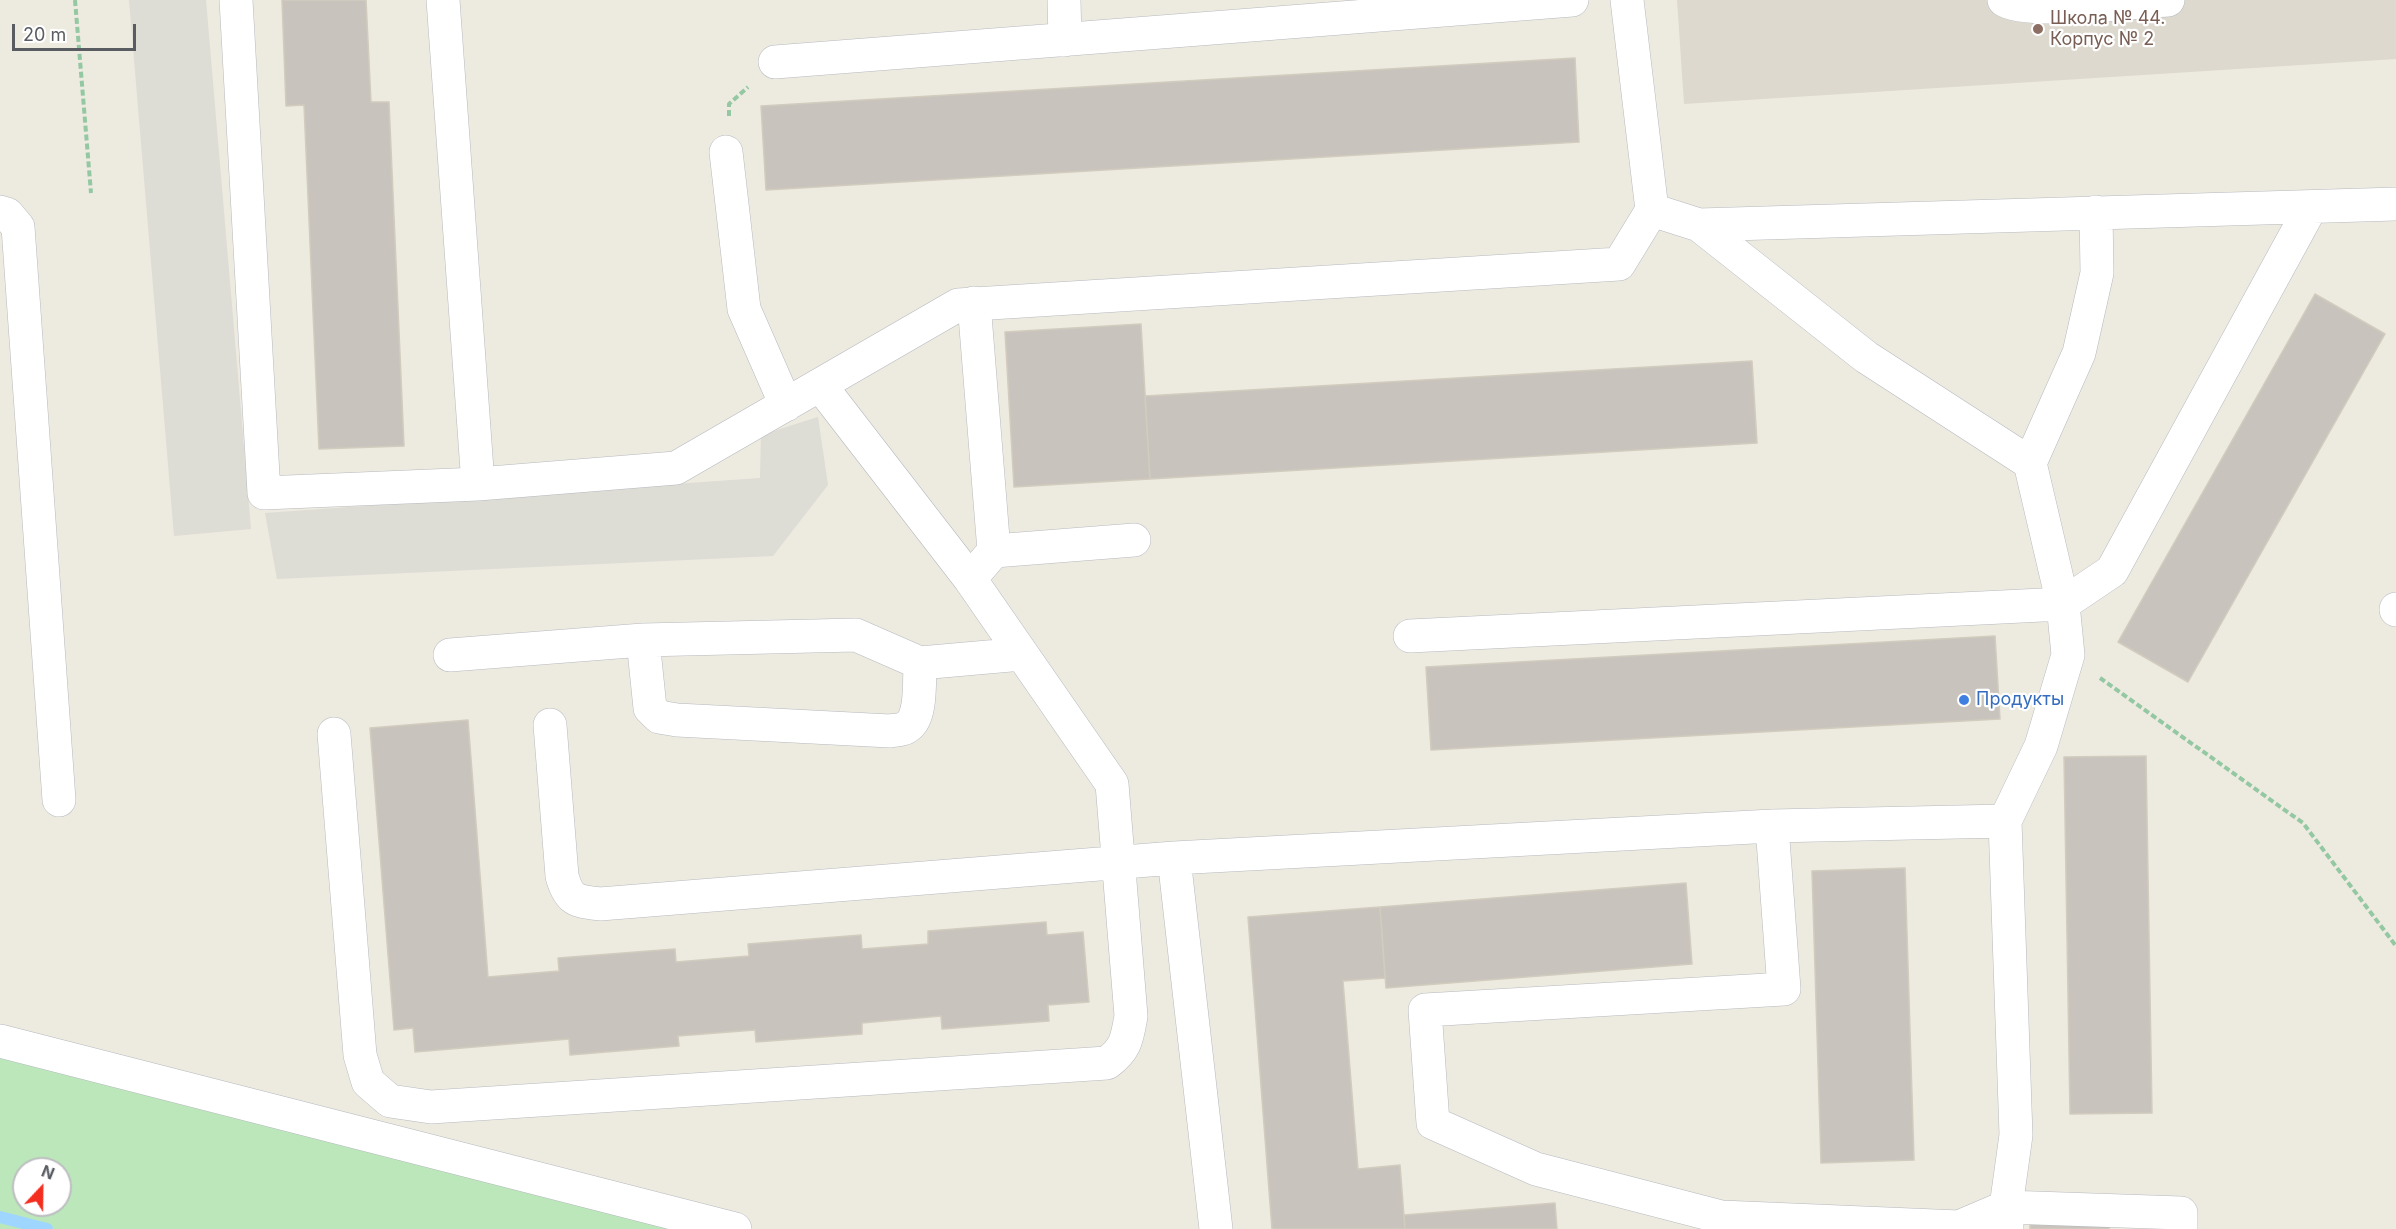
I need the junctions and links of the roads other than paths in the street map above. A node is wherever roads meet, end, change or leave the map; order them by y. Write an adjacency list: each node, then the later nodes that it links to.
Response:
1 (236, 0): 21 (lane)
2 (442, 0): 21 (lane)
3 (1064, 0): 8 (lane)
4 (1572, 0): 8 (lane)
5 (1627, 0): 13 (lane)
6 (2004, 0): 7 (lane)
7 (2168, 0)
8 (1065, 40): 9 (lane)
9 (775, 62)
10 (726, 152): 19 (lane)
11 (2396, 204): 12 (lane)
12 (2311, 207): 15 (lane); 25 (lane)
13 (1652, 210): 16 (lane); 17 (lane)
14 (0, 212): 33 (lane)
15 (2096, 212): 16 (lane); 20 (lane)
16 (1700, 225): 20 (lane)
17 (974, 303): 18 (lane); 23 (lane)
18 (820, 385): 19 (lane); 24 (lane)
19 (786, 405): 21 (lane)
20 (2030, 463): 25 (lane)
21 (477, 484)
22 (1134, 540): 23 (lane)
23 (994, 551): 24 (lane)
24 (970, 579): 28 (lane)
25 (2063, 604): 26 (lane); 34 (lane)
26 (1410, 636)
27 (643, 640): 29 (lane); 30 (lane); 30 (lane)
28 (1022, 654): 30 (lane); 37 (lane)
29 (450, 655)
30 (920, 663)
31 (550, 725): 37 (lane)
32 (334, 734): 37 (lane)
33 (58, 800)
34 (2005, 821): 35 (lane); 39 (lane)
35 (1772, 826): 36 (lane); 40 (lane)
36 (1174, 858): 37 (lane); 42 (lane)
37 (1118, 862)
38 (0, 1041): 41 (lane)
39 (2007, 1218): 40 (lane); 43 (lane)
40 (1959, 1228)
41 (735, 1229)
42 (1216, 1229)
43 (2181, 1229)

